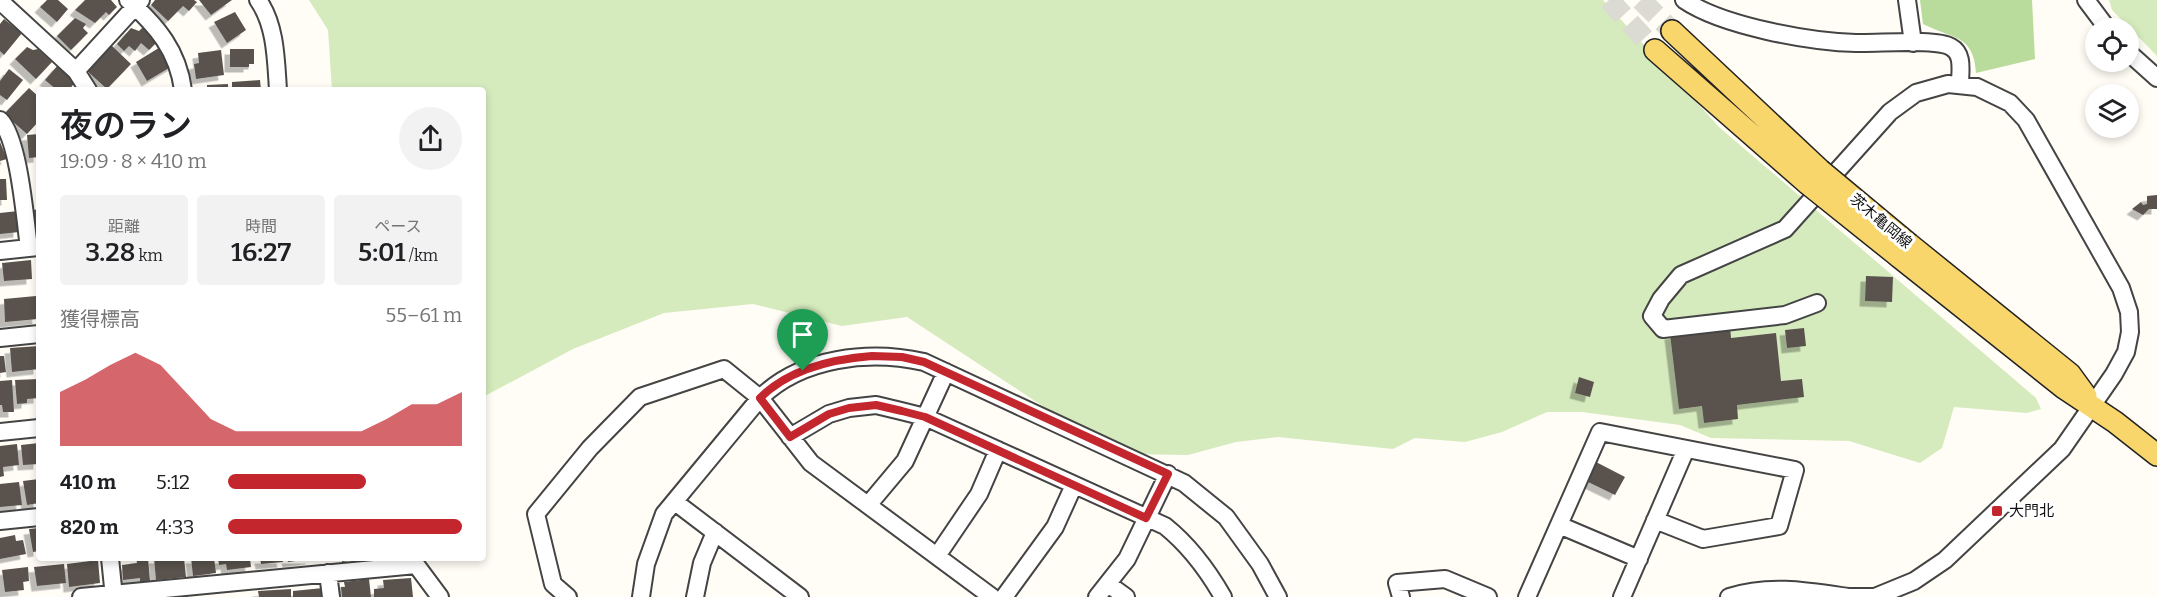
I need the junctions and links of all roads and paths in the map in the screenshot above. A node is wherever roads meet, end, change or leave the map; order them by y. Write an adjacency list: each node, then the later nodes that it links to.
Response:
1 (258, 0): 17 (street)
2 (1684, 0): 9 (street)
3 (1907, 0): 9 (street)
4 (2086, 0): 7 (street)
5 (0, 1): 12 (street)
6 (135, 2): 12 (street); 16 (street)
7 (2100, 18)
8 (1672, 31): 19 (main road, 茨木亀岡線)
9 (1913, 43): 14 (street)
10 (1655, 50): 19 (main road, 茨木亀岡線)
11 (2139, 62): 13 (street)
12 (76, 71): 15 (street)
13 (2157, 78)
14 (1960, 84): 22 (street); 27 (street)
15 (86, 87)
16 (182, 87)
17 (278, 87)
18 (0, 120): 20 (street)
19 (1814, 177): 27 (main road, 茨木亀岡線, bridge)
20 (34, 247): 21 (street)
21 (0, 251)
22 (1817, 303)
23 (36, 334): 24 (street)
24 (0, 338)
25 (946, 372): 26 (street); 28 (street); 35 (street)
26 (760, 398): 31 (street); 37 (street); 55 (street)
27 (2093, 406): 34 (main road, 茨木亀岡線); 71 (street)
28 (925, 417): 31 (street); 33 (street); 38 (street)
29 (36, 428): 30 (street)
30 (0, 432)
31 (790, 437): 38 (street)
32 (1686, 449): 41 (street); 41 (street); 43 (street)
33 (998, 450): 36 (street); 45 (street)
34 (2157, 455)
35 (1168, 474): 40 (street); 64 (street)
36 (1074, 485): 40 (street); 60 (street)
37 (675, 502): 44 (street); 56 (street)
38 (869, 504): 45 (street)
39 (36, 517): 42 (street)
40 (1146, 518): 50 (street); 63 (street)
41 (1655, 520): 46 (street)
42 (0, 521)
43 (1559, 525): 46 (street); 67 (street)
44 (715, 532): 57 (street); 58 (street)
45 (937, 556): 59 (street)
46 (1639, 558): 68 (street)
47 (110, 561): 51 (street)
48 (414, 561): 49 (street); 54 (street)
49 (328, 573): 51 (street); 53 (street)
50 (1108, 584): 61 (street); 62 (street)
51 (114, 595): 52 (street)
52 (81, 597)
53 (331, 597)
54 (440, 597)
55 (568, 597)
56 (641, 597)
57 (695, 597)
58 (799, 597)
59 (992, 597)
60 (1004, 597)
61 (1097, 597)
62 (1126, 597)
63 (1223, 597)
64 (1278, 597)
65 (1401, 597): 66 (street)
66 (1488, 597)
67 (1527, 597)
68 (1622, 597)
69 (1729, 597): 70 (street)
70 (1849, 597): 71 (street)
71 (1875, 597)

